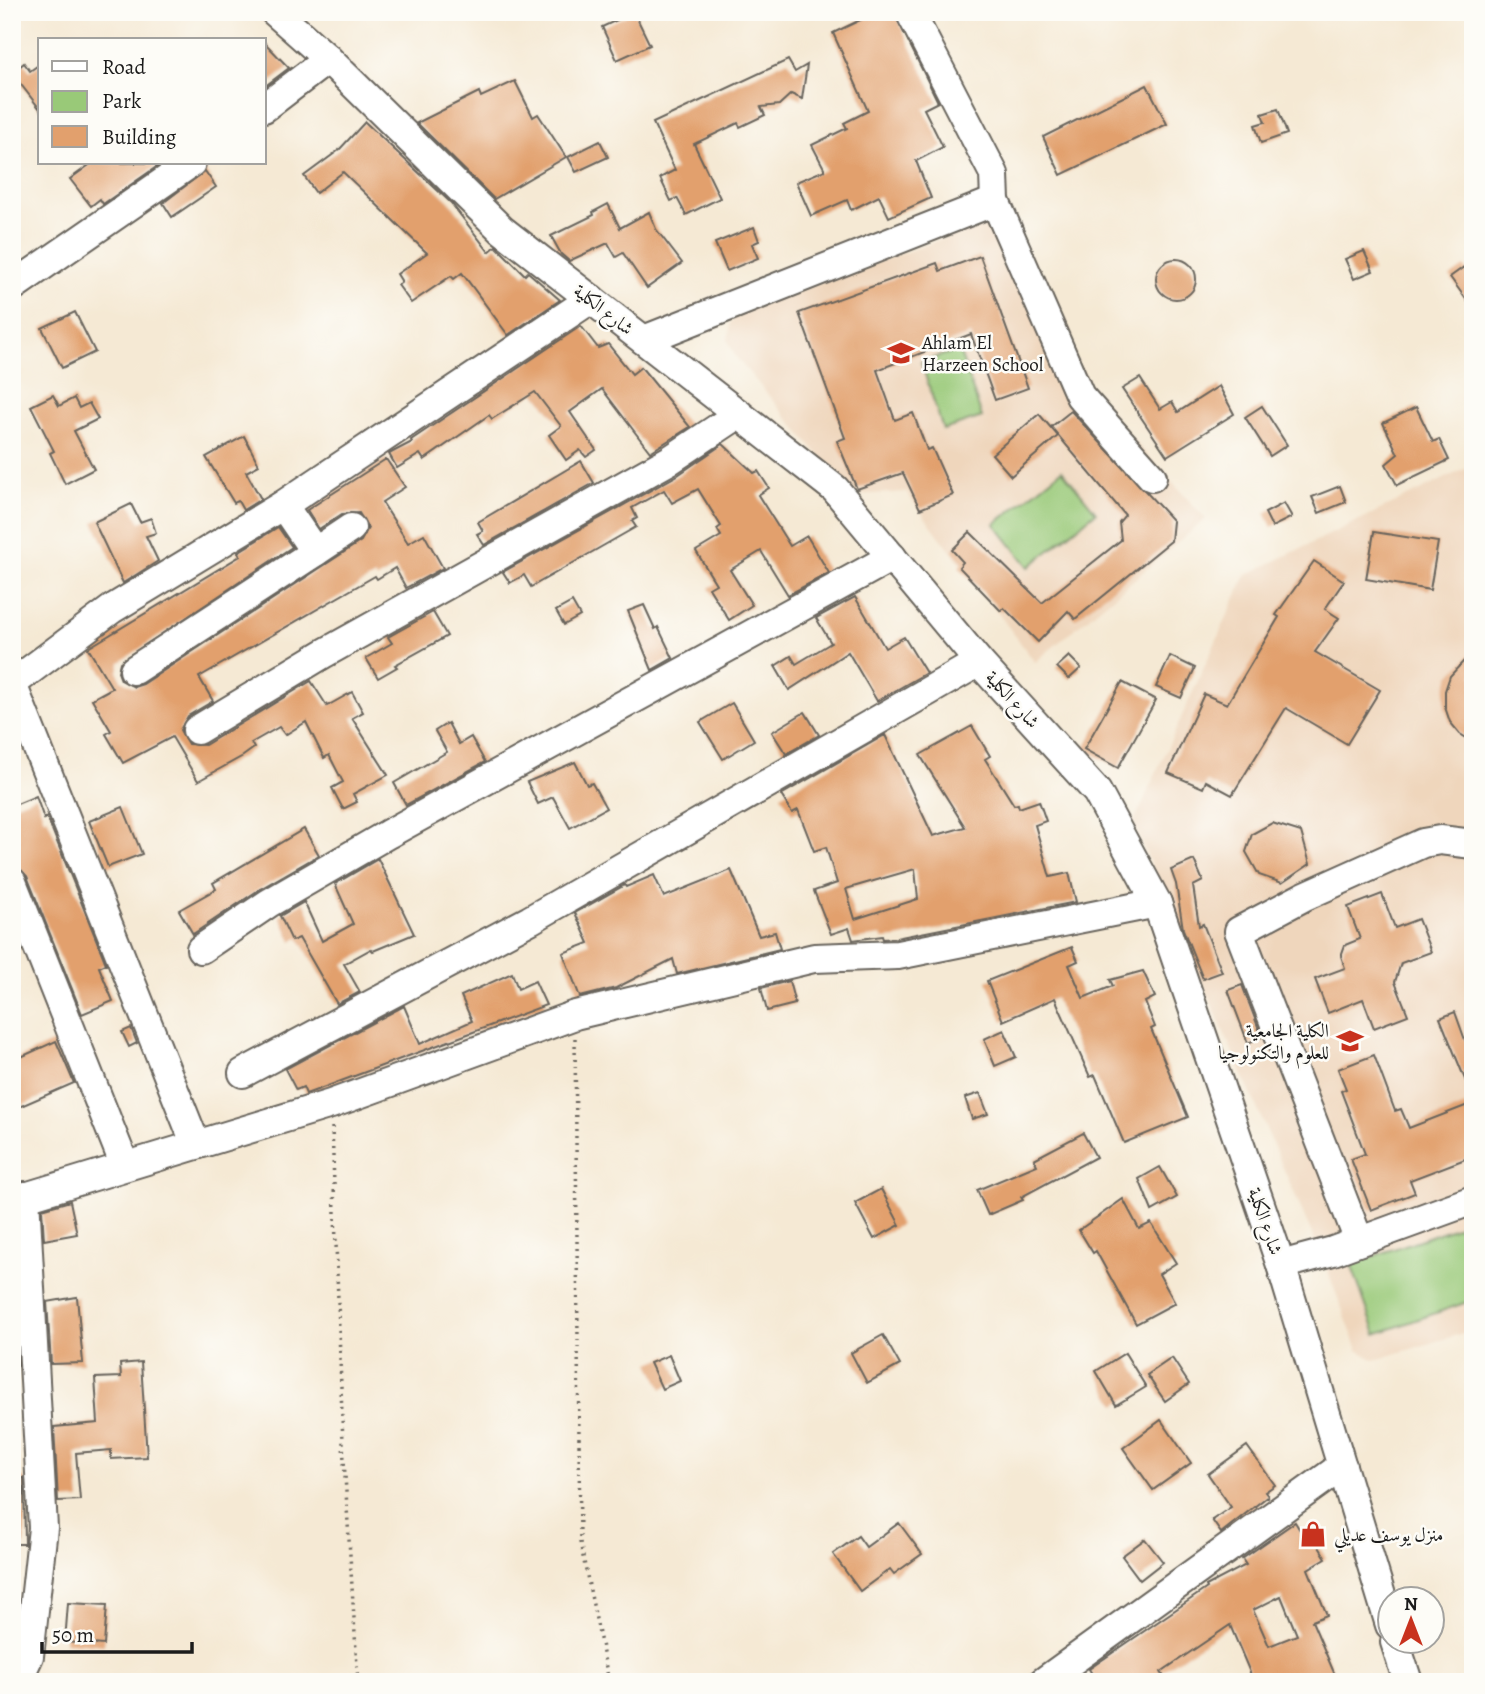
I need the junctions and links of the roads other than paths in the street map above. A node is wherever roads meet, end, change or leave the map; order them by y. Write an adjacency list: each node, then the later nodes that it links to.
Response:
1 (275, 12): 3 (street, شارع الكلية)
2 (911, 12): 6 (street)
3 (328, 59): 4 (street); 8 (street, شارع الكلية)
4 (266, 106)
5 (190, 164): 7 (street)
6 (995, 201): 9 (street); 11 (street)
7 (12, 287)
8 (591, 299): 9 (street, شارع الكلية); 12 (street)
9 (644, 340): 10 (street, شارع الكلية)
10 (739, 414): 15 (street, شارع الكلية); 19 (street)
11 (1152, 477)
12 (283, 505): 14 (street); 18 (street)
13 (351, 528): 14 (street)
14 (315, 552): 17 (street)
15 (892, 557): 16 (street, شارع الكلية); 23 (street)
16 (979, 662): 22 (street, شارع الكلية); 24 (street)
17 (134, 670)
18 (13, 683): 25 (street)
19 (197, 730)
20 (1473, 844): 29 (street)
21 (12, 882): 26 (street)
22 (1157, 903): 25 (street); 30 (street, شارع الكلية)
23 (201, 949)
24 (243, 1073)
25 (196, 1145): 26 (street)
26 (125, 1166): 27 (street)
27 (19, 1198): 34 (street)
28 (1473, 1200): 29 (street)
29 (1359, 1241): 30 (street)
30 (1281, 1265): 31 (street, شارع الكلية)
31 (1342, 1466): 32 (street, شارع الكلية); 35 (street)
32 (1379, 1586)
33 (1400, 1656): 36 (street)
34 (17, 1682)
35 (1043, 1682)
36 (1408, 1682)

